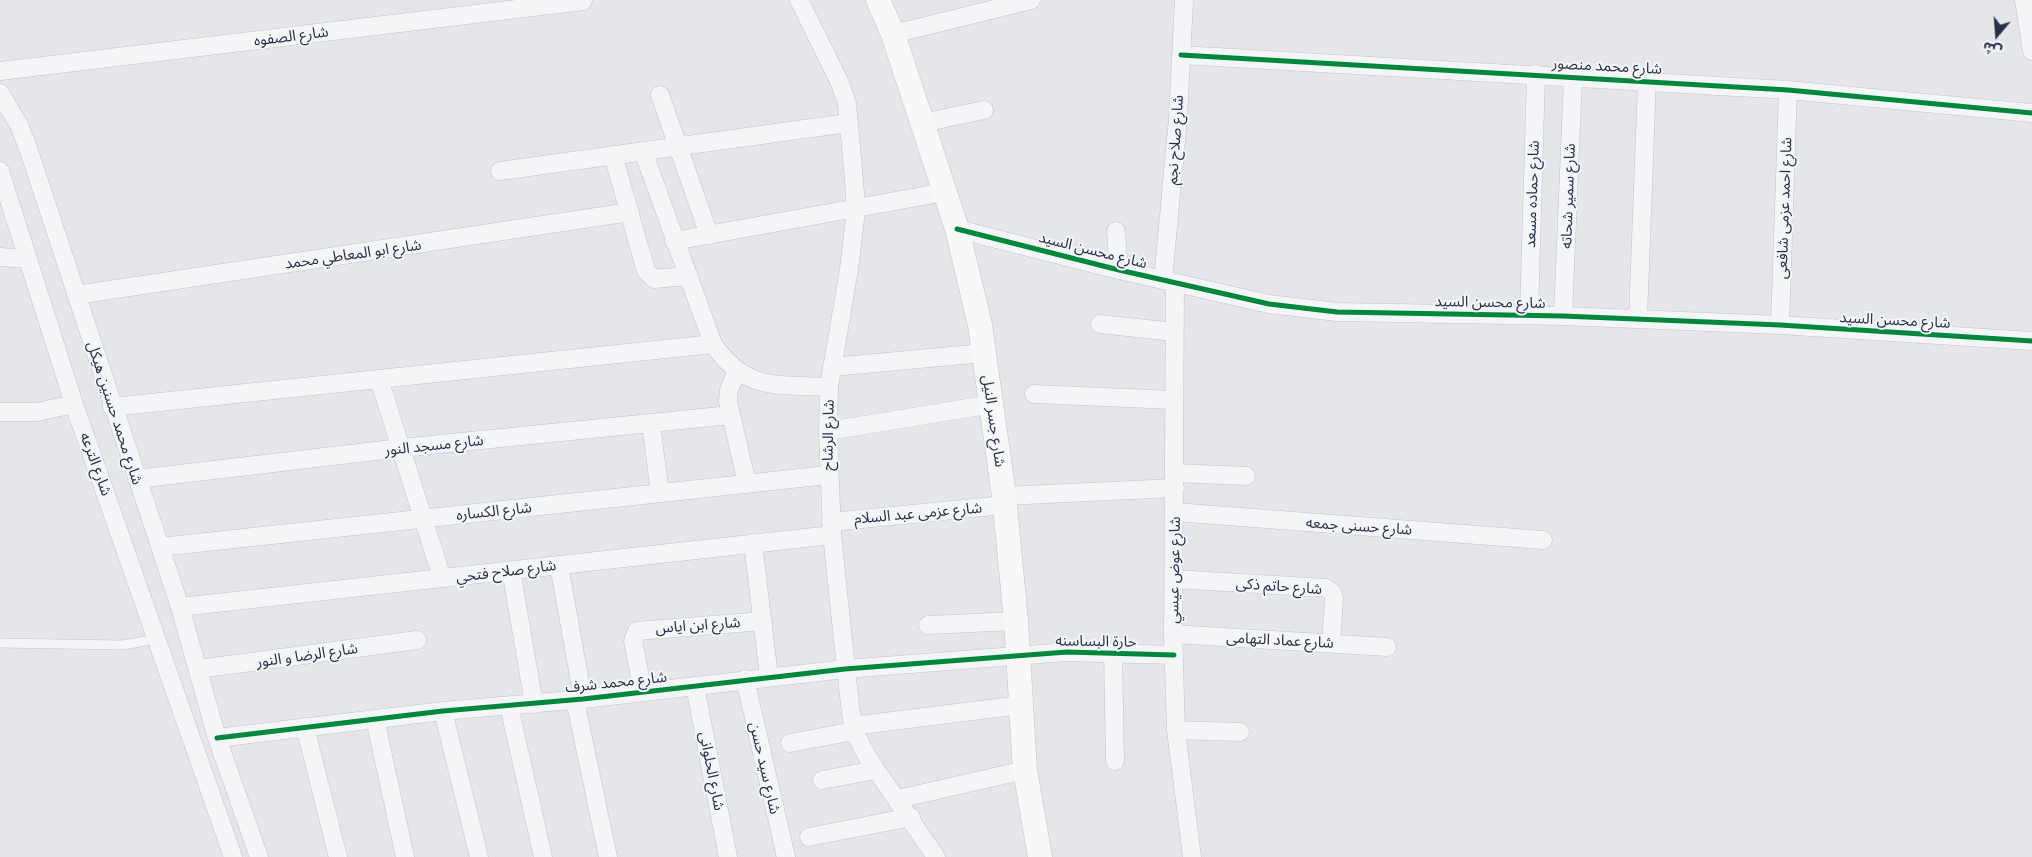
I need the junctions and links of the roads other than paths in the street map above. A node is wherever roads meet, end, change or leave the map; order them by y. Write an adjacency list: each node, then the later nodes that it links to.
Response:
1 (799, 0): 19 (street, شارع الرشاح)
2 (878, 0): 7 (street, شارع جسر النيل)
3 (1031, 0): 7 (street)
4 (1184, 0): 9 (street, شارع صلاح نجم)
5 (2024, 0): 8 (street)
6 (583, 1): 10 (street, شارع الصفوه)
7 (893, 34): 20 (street, شارع جسر النيل)
8 (2032, 51)
9 (1181, 55): 11 (street, شارع محمد منصور); 37 (street, شارع صلاح نجم)
10 (0, 71)
11 (1536, 74): 12 (street, شارع محمد منصور); 39 (street, شارع حماده مسعد)
12 (1573, 77): 13 (street, شارع محمد منصور); 40 (street, شارع سمير شحاته)
13 (1647, 81): 14 (street, شارع محمد منصور); 41 (street)
14 (1788, 90): 18 (street, شارع محمد منصور); 43 (street, شارع احمد عزمى شافعى)
15 (0, 93): 38 (street, شارع محمد حسنين هيكل)
16 (660, 95): 21 (street)
17 (984, 110): 20 (street)
18 (2032, 113)
19 (848, 123): 21 (street); 27 (street, شارع الرشاح)
20 (922, 123): 26 (street, شارع جسر النيل)
21 (678, 147): 22 (street); 31 (street)
22 (643, 151): 23 (street); 32 (street)
23 (613, 156): 25 (street); 28 (street)
24 (0, 171): 34 (street, شارع الترعه)
25 (500, 171)
26 (945, 192): 27 (street); 29 (street, شارع جسر النيل)
27 (855, 210): 31 (street); 48 (street, شارع الرشاح)
28 (630, 212): 36 (street); 38 (street, شارع ابو المعاطي محمد)
29 (957, 229): 35 (street, شارع محسن السيد); 47 (street, شارع جسر النيل)
30 (1116, 231): 35 (street)
31 (709, 235): 32 (street)
32 (674, 241): 36 (street)
33 (0, 257): 34 (street)
34 (28, 259): 54 (street, شارع الترعه)
35 (1119, 270): 37 (street, شارع محسن السيد)
36 (687, 276): 46 (street)
37 (1169, 281): 39 (street, شارع محسن السيد); 44 (street, شارع عوض عيسي)
38 (76, 295): 56 (street, شارع محمد حسنين هيكل)
39 (1529, 314): 40 (street, شارع محسن السيد)
40 (1563, 316): 41 (street, شارع محسن السيد)
41 (1638, 319): 43 (street, شارع محسن السيد)
42 (1100, 324): 44 (street)
43 (1780, 325): 45 (street, شارع محسن السيد)
44 (1174, 332): 53 (street, شارع عوض عيسي)
45 (2032, 341)
46 (713, 344): 49 (street); 50 (street)
47 (984, 353): 48 (street); 55 (street, شارع جسر النيل)
48 (832, 367): 51 (street, شارع الرشاح)
49 (737, 371): 51 (street); 58 (street)
50 (379, 378): 56 (street); 61 (street)
51 (829, 387): 60 (street, شارع الرشاح)
52 (1034, 394): 53 (street)
53 (1174, 400): 65 (street, شارع عوض عيسي)
54 (74, 404): 57 (street); 84 (street, شارع الترعه)
55 (992, 404): 60 (street); 68 (street, شارع جسر النيل)
56 (112, 406): 64 (street, شارع محمد حسنين هيكل)
57 (0, 412)
58 (731, 415): 59 (street, شارع مسجد النور); 66 (street)
59 (651, 424): 61 (street, شارع مسجد النور); 67 (street)
60 (828, 431): 62 (street, شارع الرشاح)
61 (401, 448): 64 (street, شارع مسجد النور); 70 (street)
62 (828, 475): 66 (street, شارع الكساره); 71 (street, شارع الرشاح)
63 (1246, 476): 65 (street, شارع عزمى عبد السلام)
64 (137, 479): 74 (street, شارع محمد حسنين هيكل)
65 (1175, 481): 68 (street, شارع عزمى عبد السلام); 69 (street, شارع عوض عيسي)
66 (747, 484): 67 (street, شارع الكساره)
67 (660, 493): 70 (street, شارع الكساره)
68 (1004, 501): 71 (street, شارع عزمى عبد السلام); 81 (street, شارع جسر النيل)
69 (1175, 512): 72 (street, شارع حسنى جمعه); 78 (street, شارع عوض عيسي)
70 (424, 519): 74 (street, شارع الكساره); 77 (street)
71 (831, 528): 73 (street, شارع صلاح فتحي); 92 (street, شارع الرشاح)
72 (1543, 540)
73 (753, 544): 75 (street, شارع صلاح فتحي); 80 (street)
74 (160, 547): 79 (street, شارع محمد حسنين هيكل)
75 (559, 565): 76 (street, شارع صلاح فتحي); 98 (street)
76 (511, 570): 77 (street, شارع صلاح فتحي); 99 (street)
77 (442, 578): 79 (street, شارع صلاح فتحي)
78 (1174, 580): 83 (street, شارع عوض عيسي); 87 (street, شارع حاتم ذكى)
79 (180, 607): 93 (street, شارع محمد حسنين هيكل)
80 (762, 621): 94 (street); 97 (street, شارع ابن اياس)
81 (1016, 621): 82 (street); 90 (street, شارع جسر النيل)
82 (928, 626)
83 (1173, 634): 87 (street, شارع عماد التهامى); 91 (street, شارع عوض عيسي)
84 (158, 639): 86 (lane); 117 (street, شارع الترعه)
85 (417, 640): 93 (street, شارع الرضا و النور)
86 (0, 643)
87 (1331, 643): 88 (street, شارع عماد التهامى)
88 (1387, 647)
89 (1113, 653): 90 (street, حارة البساسنه); 91 (street, حارة البساسنه); 110 (street)
90 (1018, 656): 92 (street, شارع محمد شرف); 100 (street, شارع جسر النيل)
91 (1174, 656): 106 (street, شارع عوض عيسي)
92 (846, 669): 94 (street, شارع محمد شرف); 105 (street, شارع الرشاح)
93 (198, 670): 108 (street, شارع محمد حسنين هيكل)
94 (770, 677): 95 (street, شارع محمد شرف)
95 (745, 679): 96 (street, شارع محمد شرف); 125 (street, شارع سيد حسن)
96 (695, 686): 97 (street, شارع محمد شرف); 124 (street, شارع الحلوانى)
97 (643, 692): 98 (street, شارع محمد شرف)
98 (579, 699): 99 (street, شارع محمد شرف); 123 (street)
99 (534, 704): 101 (street, شارع محمد شرف)
100 (1020, 705): 105 (street); 112 (street, شارع جسر النيل)
101 (509, 706): 102 (street, شارع محمد شرف); 122 (street)
102 (443, 711): 103 (street, شارع محمد شرف); 121 (street)
103 (375, 719): 104 (street, شارع محمد شرف); 120 (street)
104 (305, 727): 108 (street, شارع محمد شرف); 119 (street)
105 (854, 728): 109 (street); 111 (street, شارع الرشاح)
106 (1176, 730): 107 (street); 128 (street, شارع عوض عيسي)
107 (1240, 732)
108 (217, 738): 118 (street, شارع محمد حسنين هيكل)
109 (790, 743)
110 (1115, 760)
111 (876, 770): 113 (street); 114 (street, شارع الرشاح)
112 (1025, 770): 114 (street); 127 (street, شارع جسر النيل)
113 (822, 780)
114 (898, 799): 115 (street, شارع الرشاح)
115 (911, 817): 116 (street); 126 (street, شارع الرشاح)
116 (809, 837)
117 (233, 857)
118 (259, 857)
119 (338, 857)
120 (405, 857)
121 (479, 857)
122 (544, 857)
123 (608, 857)
124 (728, 857)
125 (786, 857)
126 (936, 857)
127 (1040, 857)
128 (1192, 857)

